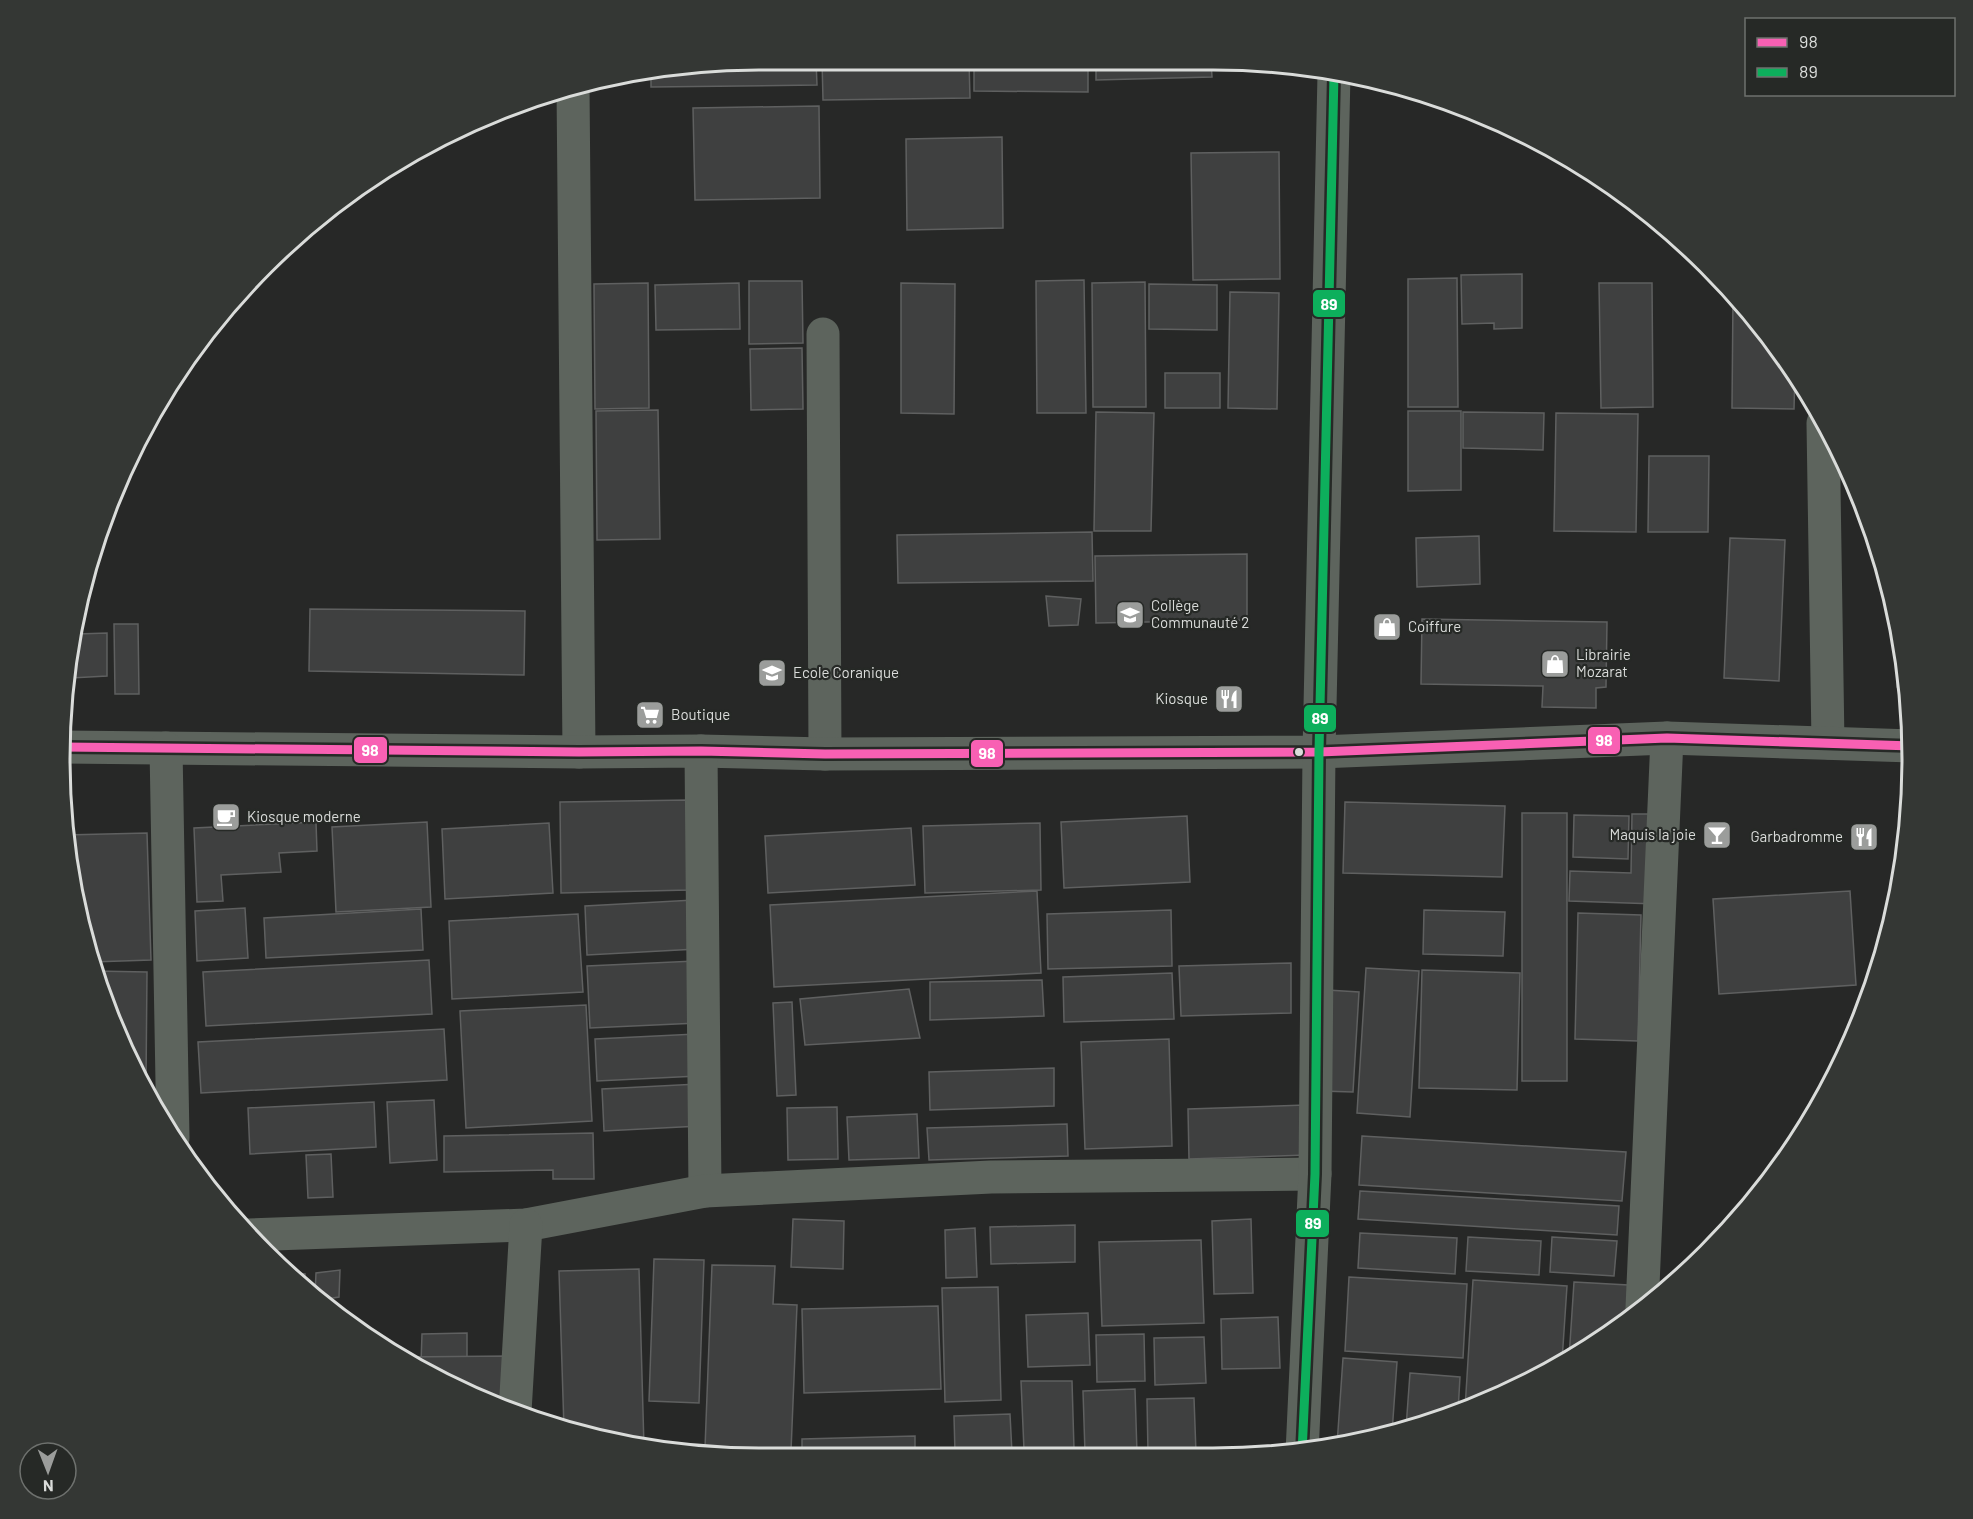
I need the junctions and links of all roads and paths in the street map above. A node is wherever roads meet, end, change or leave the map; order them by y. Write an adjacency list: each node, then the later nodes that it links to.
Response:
1 (1334, 81): 12 (street)
2 (573, 96): 11 (street)
3 (823, 334): 13 (street)
4 (1823, 440): 6 (street)
5 (1667, 738): 6 (street); 12 (street); 19 (street)
6 (1828, 743): 7 (street)
7 (1902, 746)
8 (71, 747): 9 (street)
9 (166, 748): 11 (street); 14 (street)
10 (701, 751): 11 (street); 13 (street); 16 (street)
11 (579, 752)
12 (1319, 752): 13 (street); 15 (street)
13 (825, 754)
14 (173, 1119)
15 (1315, 1174): 16 (street); 21 (street)
16 (705, 1191): 17 (street)
17 (526, 1225): 18 (street); 20 (street)
18 (260, 1235)
19 (1642, 1298)
20 (516, 1404)
21 (1302, 1443)

